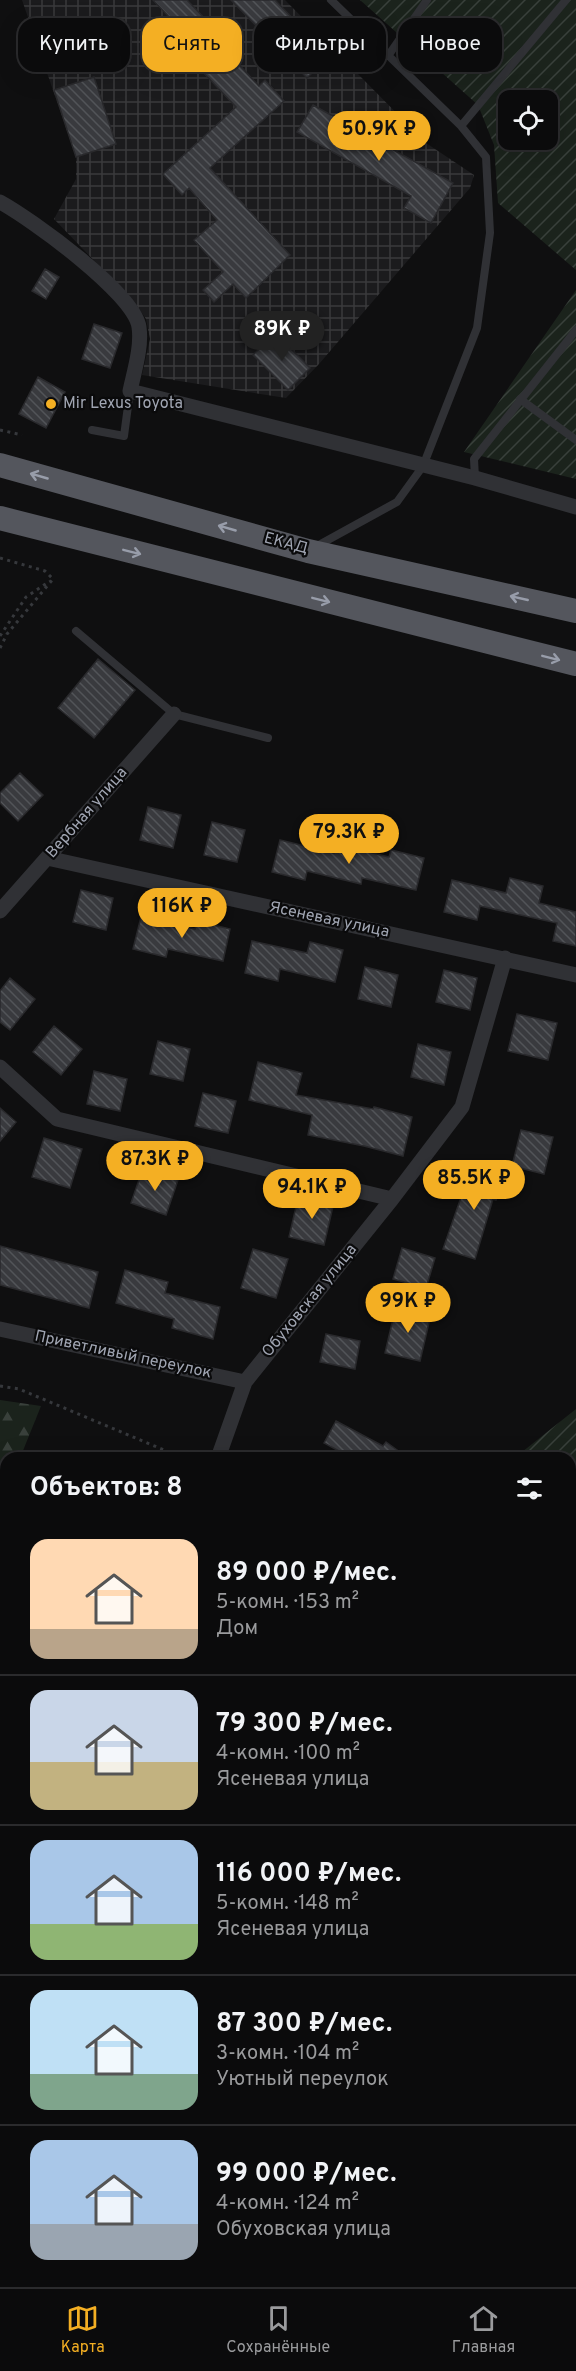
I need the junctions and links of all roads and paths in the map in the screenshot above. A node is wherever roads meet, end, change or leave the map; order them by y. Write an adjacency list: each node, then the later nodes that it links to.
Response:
1 (331, 0): 4 (lane)
2 (427, 0): 4 (lane)
3 (566, 0): 5 (lane)
4 (388, 56): 5 (lane)
5 (461, 126): 15 (lane)
6 (0, 202): 8 (street)
7 (576, 330): 9 (lane)
8 (130, 391): 11 (lane); 15 (street)
9 (520, 399): 13 (lane); 16 (lane)
10 (0, 430): 12 (path)
11 (92, 430)
12 (22, 435)
13 (576, 440)
14 (0, 465): 19 (highway, ЕКАД, one-way to 14)
15 (423, 466): 16 (street); 19 (lane)
16 (475, 478): 17 (street)
17 (576, 507)
18 (0, 518): 26 (highway, one-way to 26)
19 (308, 551): 22 (highway, ЕКАД, one-way to 19)
20 (0, 558): 21 (path)
21 (53, 579): 24 (path); 25 (path)
22 (576, 611)
23 (76, 632): 27 (lane)
24 (0, 636)
25 (0, 648)
26 (576, 664)
27 (174, 714): 28 (lane); 29 (street, Вербная улица)
28 (268, 738)
29 (47, 858): 30 (street, Вербная улица); 31 (street, Ясеневая улица)
30 (0, 911)
31 (505, 958): 32 (street, Ясеневая улица); 34 (street, Обуховская улица)
32 (576, 975)
33 (0, 1067): 34 (street)
34 (392, 1199): 36 (street, Обуховская улица)
35 (0, 1329): 36 (street, Приветливый переулок)
36 (245, 1382): 39 (street, Обуховская улица)
37 (0, 1386): 38 (path)
38 (169, 1452)
39 (220, 1452)

